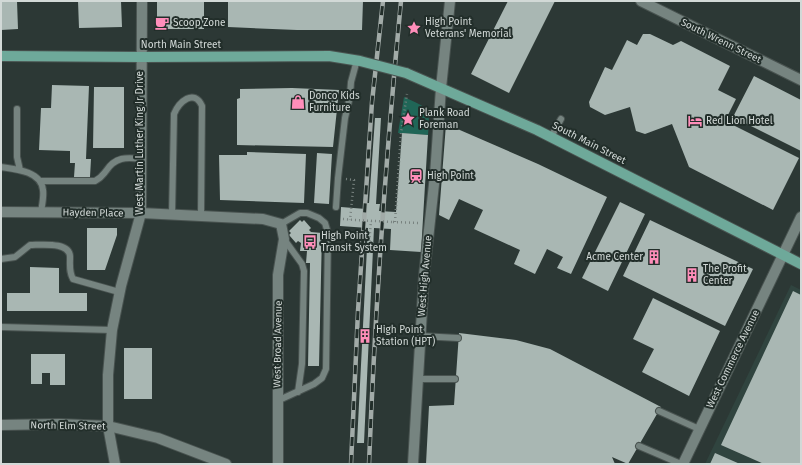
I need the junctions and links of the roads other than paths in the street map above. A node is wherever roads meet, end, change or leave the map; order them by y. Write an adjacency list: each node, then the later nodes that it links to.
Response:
1 (142, 1): 5 (street, West Martin Luther King Jr Drive)
2 (450, 1): 8 (street, West High Avenue)
3 (641, 1): 7 (street, South Wrenn Street)
4 (1, 56): 5 (main road, North Main Street)
5 (141, 57): 6 (main road, North Main Street); 12 (street, West Martin Luther King Jr Drive)
6 (358, 61): 8 (main road, South Main Street, bridge); 16 (lane)
7 (801, 80)
8 (441, 88): 11 (main road, South Main Street); 31 (street, West High Avenue)
9 (17, 109): 14 (lane)
10 (561, 119): 11 (lane)
11 (551, 137): 25 (main road, South Main Street)
12 (141, 159): 15 (lane); 19 (street, West Martin Luther King Jr Drive)
13 (1, 167): 14 (lane)
14 (20, 170): 15 (lane)
15 (40, 181): 18 (lane)
16 (336, 207)
17 (1, 212): 18 (street, Hayden Place)
18 (41, 212): 19 (street, Hayden Place)
19 (141, 213): 20 (street, Hayden Place); 28 (street, West Martin Luther King Jr Drive)
20 (172, 215): 21 (street, Hayden Place); 21 (lane)
21 (201, 216): 23 (street, Hayden Place)
22 (801, 217): 25 (street, West Commerce Avenue)
23 (281, 224): 24 (street, West Broad Avenue); 35 (lane)
24 (284, 239): 35 (lane); 36 (street, West Broad Avenue)
25 (783, 255): 27 (main road, South Main Street); 40 (street, West Commerce Avenue)
26 (1, 259): 28 (lane)
27 (801, 264)
28 (119, 292): 30 (street, West Martin Luther King Jr Drive)
29 (1, 327): 30 (lane)
30 (112, 330): 39 (street, West Martin Luther King Jr Drive)
31 (420, 336): 32 (lane); 33 (street, West High Avenue)
32 (458, 338)
33 (418, 379): 34 (lane); 45 (street, West High Avenue)
34 (456, 379)
35 (298, 392): 36 (lane)
36 (277, 401): 44 (street, West Broad Avenue)
37 (659, 411): 40 (lane)
38 (1, 425): 39 (street, North Elm Street)
39 (108, 426): 42 (street, West Martin Luther King Jr Drive); 43 (street, North Elm Street)
40 (700, 429): 46 (street, West Commerce Avenue)
41 (638, 446): 46 (lane)
42 (115, 464)
43 (226, 464)
44 (278, 464)
45 (413, 464)
46 (682, 464)

